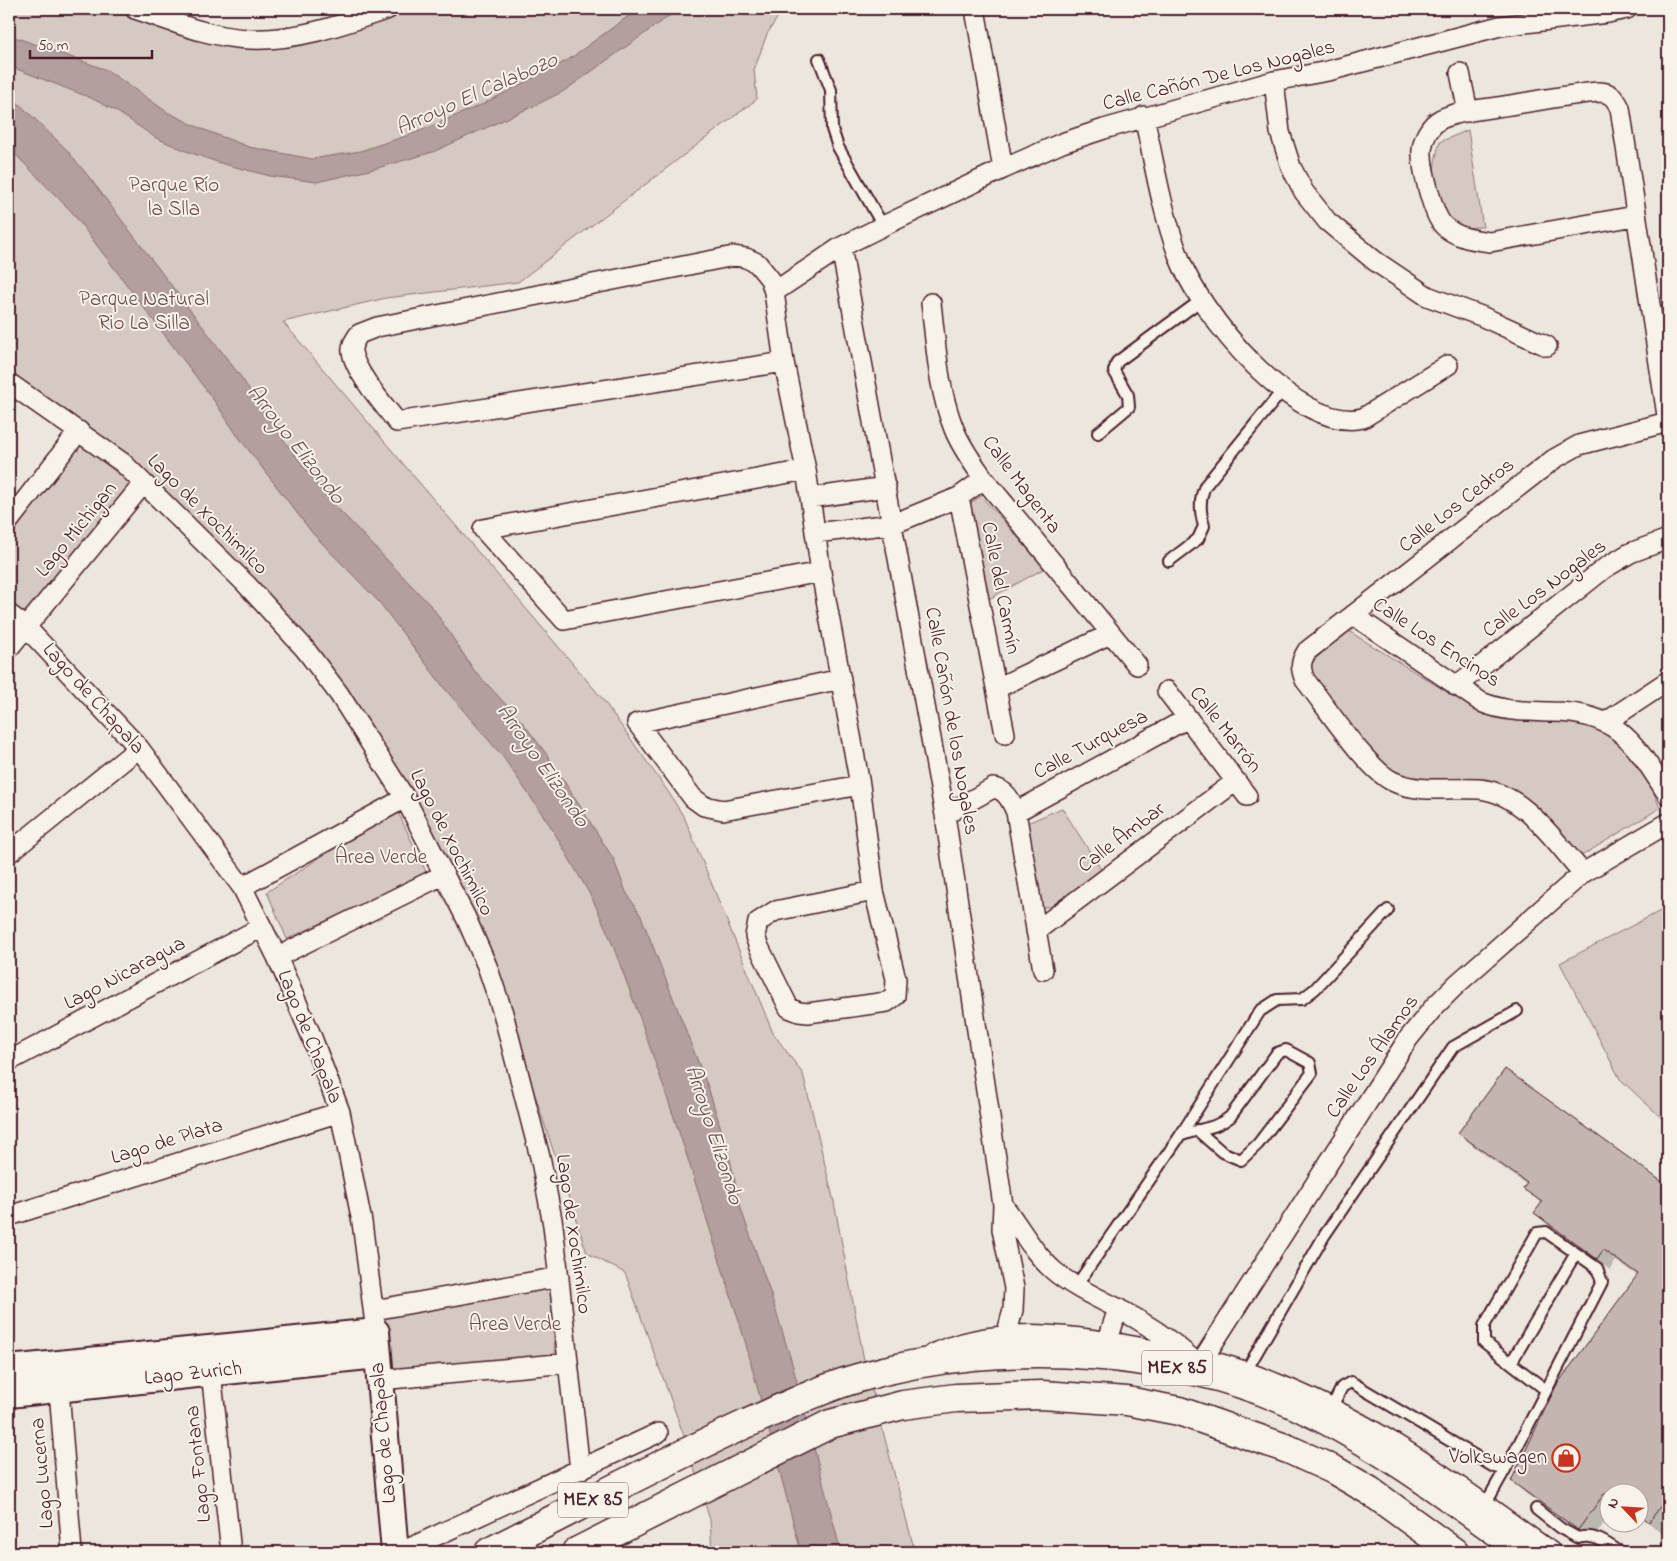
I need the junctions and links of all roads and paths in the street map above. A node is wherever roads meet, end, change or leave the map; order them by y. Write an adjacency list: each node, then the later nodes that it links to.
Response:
1 (135, 9): 5 (street)
2 (388, 9): 5 (street)
3 (976, 9): 11 (street)
4 (1627, 9): 8 (street, Calle Cañón De Los Nogales)
5 (367, 12)
6 (819, 58): 13 (lane)
7 (1460, 73): 9 (street)
8 (1274, 81): 10 (street, Calle Cañón De Los Nogales); 18 (street)
9 (1468, 112): 12 (street); 12 (street)
10 (1144, 116): 11 (street, Calle Cañón De Los Nogales); 16 (street)
11 (1004, 169): 13 (street, Calle Cañón De Los Nogales)
12 (1635, 216): 23 (street)
13 (883, 226): 14 (street, Calle Cañón De Los Nogales)
14 (841, 247): 15 (street, Calle Cañón De Los Nogales); 29 (street, Calle Cañón de los Nogales)
15 (774, 292): 19 (street); 19 (street)
16 (1200, 301): 22 (street); 25 (lane)
17 (931, 303): 27 (street, Calle Magenta)
18 (1547, 346)
19 (784, 362): 26 (street)
20 (1448, 366): 22 (street)
21 (9, 383): 24 (street, Lago de Xochimilco)
22 (1282, 391): 36 (lane)
23 (1668, 422): 39 (street, Calle Los Cedros)
24 (79, 431): 28 (street, Lago de Xochimilco); 32 (street)
25 (1098, 433)
26 (806, 470): 31 (street); 37 (street)
27 (984, 479): 30 (street); 41 (street, Calle Magenta)
28 (143, 484): 40 (street, Lago Michigan); 56 (street, Lago de Xochimilco)
29 (886, 487): 31 (street); 33 (street, Calle Cañón de los Nogales)
30 (960, 497): 33 (street); 47 (street, Calle del Carmín)
31 (810, 498): 34 (street)
32 (9, 521)
33 (893, 524): 34 (street); 58 (street, Calle Cañón de los Nogales)
34 (815, 533): 37 (street)
35 (1668, 539): 46 (street, Calle Los Nogales)
36 (1170, 561)
37 (821, 572): 44 (street)
38 (9, 614): 40 (street, Lago de Chapala)
39 (1353, 615): 46 (street, Calle Los Encinos); 61 (street, Calle Los Cedros)
40 (26, 627): 42 (street, Lago Michigan); 52 (street, Lago de Chapala)
41 (1110, 634): 43 (street, Calle Magenta); 47 (street)
42 (9, 648)
43 (1137, 665)
44 (841, 679): 53 (street); 53 (street)
45 (1668, 682): 50 (street)
46 (1456, 686): 50 (street, Calle Los Encinos)
47 (997, 688): 51 (street, Calle del Carmín)
48 (1167, 691): 49 (street, Calle Marrón)
49 (1188, 718): 54 (street, Calle Marrón); 57 (street, Calle Turquesa)
50 (1606, 722): 55 (street, Calle Los Encinos)
51 (1005, 734)
52 (139, 748): 60 (street); 63 (street, Lago de Chapala)
53 (860, 784): 64 (street)
54 (1241, 789): 67 (street, Calle Ámbar)
55 (1668, 795)
56 (405, 798): 62 (street, Lago de Xochimilco); 63 (street)
57 (1016, 812): 58 (street); 67 (street)
58 (945, 815): 75 (street, Calle Cañón de los Nogales)
59 (1668, 823): 61 (street, Calle Los Álamos)
60 (9, 853)
61 (1583, 873): 84 (street, Calle Los Álamos)
62 (443, 875): 68 (street); 78 (street, Lago de Xochimilco)
63 (242, 887): 66 (street, Lago de Chapala)
64 (874, 892): 64 (street)
65 (1388, 910): 74 (lane)
66 (262, 927): 68 (street, Lago de Chapala); 71 (street, Lago Nicaragua)
67 (1036, 931): 69 (street)
68 (277, 957): 72 (street, Lago de Chapala)
69 (1043, 970)
70 (1517, 1011): 89 (lane)
71 (9, 1060)
72 (340, 1112): 76 (street, Lago de Plata); 81 (street, Lago de Chapala)
73 (1197, 1130): 73 (lane); 74 (lane)
74 (1180, 1136): 79 (lane)
75 (1003, 1205): 79 (street, Calle Cañón de los Nogales); 82 (street, Calle Cañón de los Nogales)
76 (9, 1216)
77 (1576, 1253): 87 (lane); 87 (lane); 93 (lane)
78 (559, 1277): 81 (street, Lago Zurich); 85 (street, Lago de Xochimilco)
79 (1076, 1286): 80 (street, Calle Cañón de los Nogales)
80 (1118, 1308): 83 (street); 84 (street, Calle Cañón de los Nogales)
81 (375, 1332): 88 (street, Lago Zurich); 90 (street, Lago Zurich); 91 (street, Lago de Chapala)
82 (1006, 1336): 83 (street); 86 (street)
83 (1108, 1340): 84 (street)
84 (1197, 1358): 89 (street)
85 (568, 1363): 91 (street); 98 (street, Lago de Xochimilco)
86 (912, 1363): 106 (highway, MEX 85); 109 (highway, MEX 85)
87 (1511, 1363): 93 (lane)
88 (9, 1369)
89 (1246, 1371): 95 (street)
90 (211, 1372): 92 (street, Lago Zurich); 103 (street, Lago Fontana)
91 (379, 1380): 104 (street, Lago de Chapala)
92 (59, 1390): 94 (street, Lago Zurich); 102 (street, Lago Lucerna)
93 (1546, 1390): 97 (lane)
94 (9, 1394)
95 (1332, 1407): 97 (lane); 99 (street)
96 (658, 1433): 98 (street)
97 (1504, 1469): 99 (lane)
98 (580, 1470): 105 (street)
99 (1485, 1505): 110 (street)
100 (1536, 1509): 111 (lane)
101 (1668, 1548): 112 (lane)
102 (72, 1552)
103 (231, 1552)
104 (395, 1552)
105 (401, 1552)
106 (489, 1552)
107 (576, 1552): 108 (highway, MEX 85)
108 (1454, 1552)
109 (1525, 1552)
110 (1551, 1552)
111 (1620, 1552)
112 (1666, 1552)

